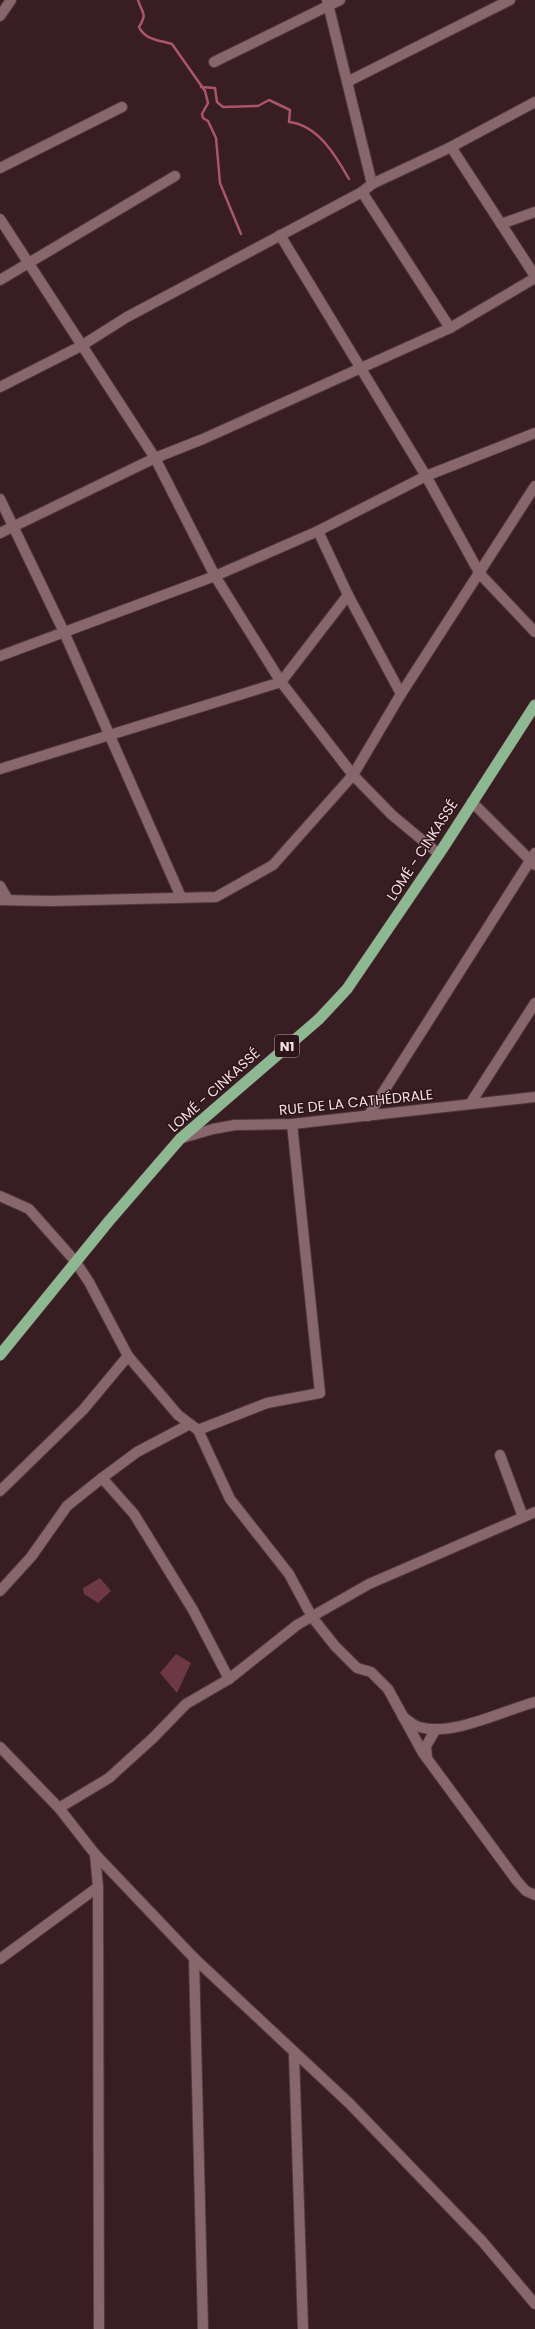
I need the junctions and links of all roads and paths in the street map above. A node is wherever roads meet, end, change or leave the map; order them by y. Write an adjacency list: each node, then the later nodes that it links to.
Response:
1 (11, 0): 5 (street)
2 (340, 0): 4 (street)
3 (510, 0): 7 (street)
4 (328, 3): 6 (street); 7 (street)
5 (0, 16)
6 (214, 62)
7 (346, 82): 13 (street)
8 (535, 102): 10 (street)
9 (122, 107): 11 (street)
10 (451, 147): 13 (street); 17 (street)
11 (0, 168)
12 (175, 176): 19 (street)
13 (372, 184): 14 (street)
14 (362, 192): 18 (street); 22 (street)
15 (535, 212): 17 (street)
16 (0, 219): 19 (street)
17 (501, 224): 20 (street)
18 (280, 235): 23 (street); 24 (street)
19 (29, 264): 21 (street); 23 (street)
20 (535, 277): 22 (street)
21 (0, 280)
22 (450, 328): 24 (street)
23 (81, 346): 25 (street); 27 (street)
24 (360, 367): 27 (street); 28 (street)
25 (0, 386)
26 (535, 433): 28 (street)
27 (155, 458): 31 (street); 35 (street)
28 (426, 476): 32 (street); 34 (street)
29 (535, 486): 34 (street)
30 (0, 499): 31 (street)
31 (13, 527): 33 (street); 37 (street)
32 (318, 531): 35 (street); 36 (street)
33 (0, 533)
34 (480, 574): 38 (street); 41 (street)
35 (215, 576): 37 (street); 40 (street)
36 (348, 595): 40 (street); 41 (street)
37 (64, 632): 39 (street); 43 (street)
38 (535, 632)
39 (0, 656)
40 (281, 682): 43 (street); 45 (street)
41 (401, 694): 45 (street)
42 (535, 705): 46 (highway, LOMÉ - CINKASSÉ / N1)
43 (109, 735): 44 (street); 50 (street)
44 (0, 769)
45 (354, 775): 47 (street); 50 (street)
46 (472, 802): 47 (highway, LOMÉ - CINKASSÉ / N1); 48 (street)
47 (439, 854): 57 (highway, LOMÉ - CINKASSÉ / N1)
48 (534, 859): 55 (street)
49 (0, 886): 51 (street)
50 (181, 897): 51 (street)
51 (4, 900)
52 (535, 1003): 54 (street)
53 (535, 1097): 54 (street, RUE DE LA CATHÉDRALE)
54 (470, 1104): 55 (street, RUE DE LA CATHÉDRALE)
55 (368, 1116): 56 (street, RUE DE LA CATHÉDRALE)
56 (292, 1124): 57 (street, RUE DE LA CATHÉDRALE); 62 (street)
57 (180, 1139): 59 (highway, LOMÉ - CINKASSÉ / N1)
58 (0, 1196): 59 (street)
59 (76, 1261): 60 (highway, LOMÉ - CINKASSÉ / N1); 61 (street)
60 (0, 1355)
61 (128, 1356): 62 (street); 65 (street)
62 (194, 1427): 64 (street); 69 (street)
63 (500, 1454): 67 (street)
64 (102, 1478): 68 (street); 70 (street)
65 (0, 1492)
66 (535, 1512): 67 (street)
67 (523, 1517): 69 (street)
68 (0, 1591)
69 (312, 1616): 70 (street); 72 (street)
70 (229, 1679): 76 (street)
71 (535, 1702): 73 (street)
72 (402, 1716): 73 (street); 75 (street)
73 (436, 1729): 75 (street)
74 (0, 1747): 76 (street)
75 (426, 1758): 79 (street)
76 (60, 1808): 77 (street)
77 (95, 1854): 78 (street); 80 (street)
78 (98, 1887): 81 (street); 84 (street)
79 (535, 1895)
80 (194, 1958): 82 (street); 85 (street)
81 (0, 1959)
82 (294, 2054): 83 (street); 86 (street)
83 (535, 2304)
84 (99, 2329)
85 (203, 2329)
86 (303, 2329)

